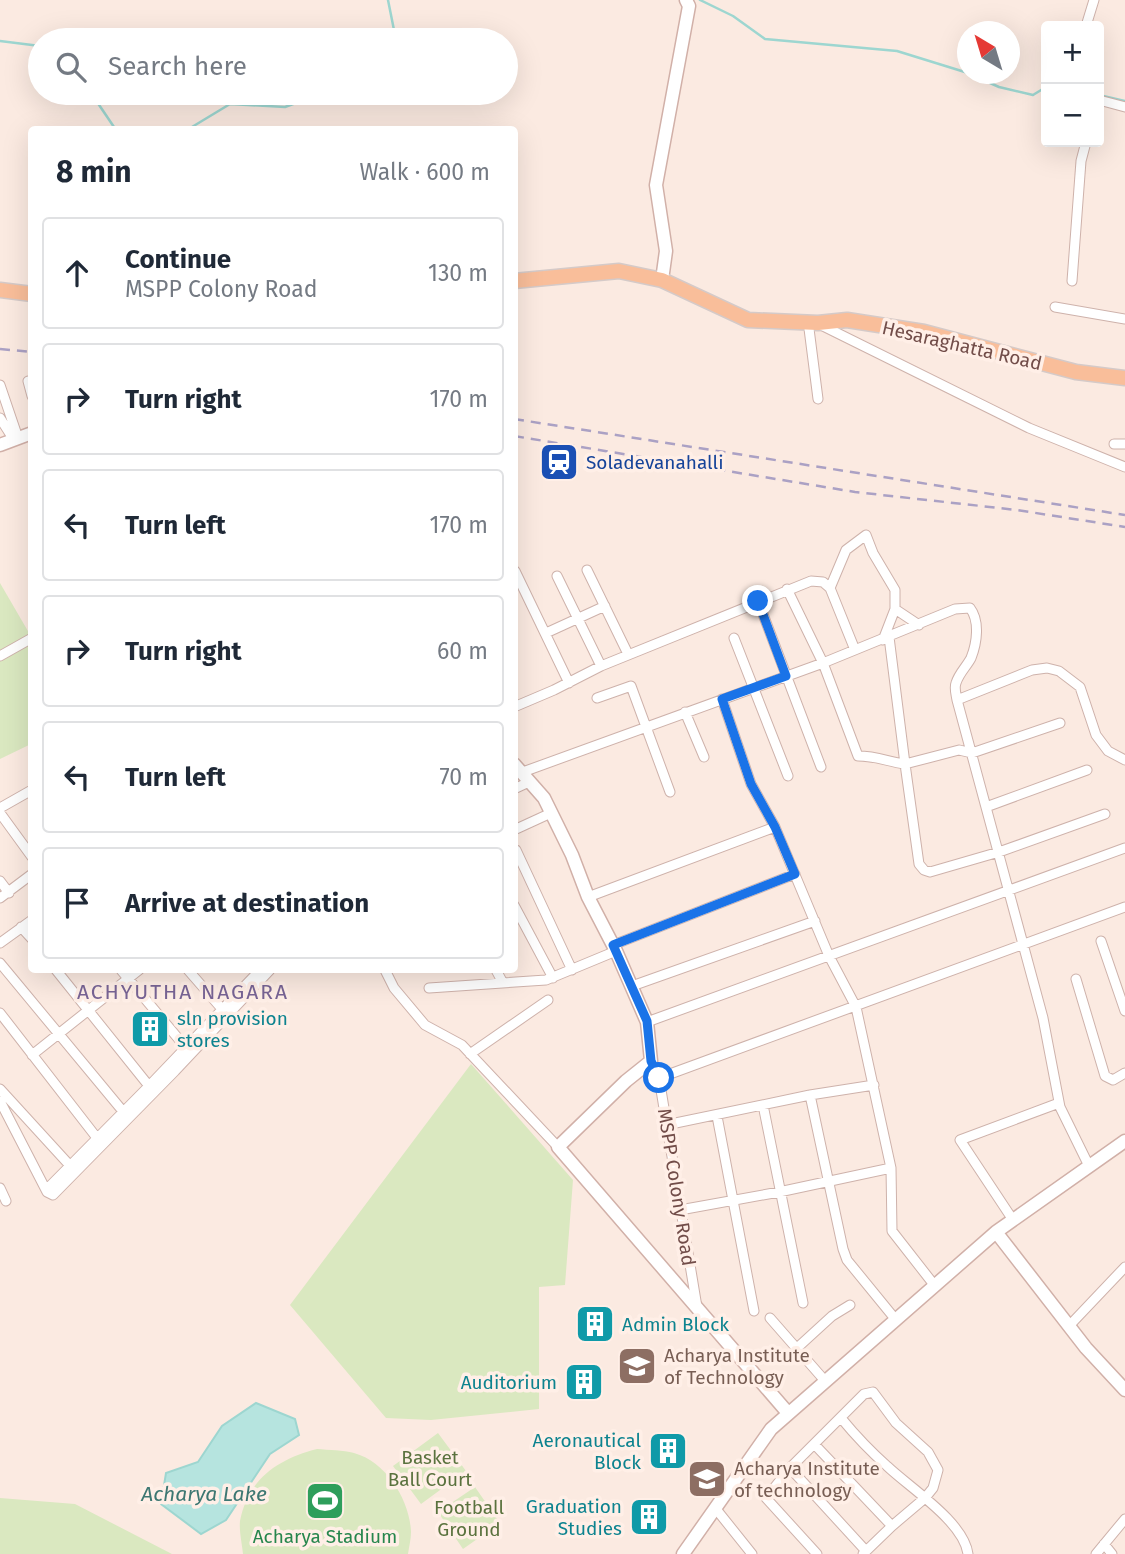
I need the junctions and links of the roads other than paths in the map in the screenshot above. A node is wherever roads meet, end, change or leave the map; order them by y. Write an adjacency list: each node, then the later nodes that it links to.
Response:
1 (686, 0): 7 (street)
2 (1094, 0): 3 (street)
3 (1088, 21)
4 (1104, 101): 5 (street)
5 (1125, 107)
6 (1084, 147): 9 (street)
7 (662, 280): 8 (main road, Hesaraghatta Road); 14 (main road, Hesaraghatta Road)
8 (518, 281)
9 (1072, 281)
10 (0, 290): 11 (main road)
11 (28, 294)
12 (1055, 307): 13 (street)
13 (1125, 319)
14 (813, 322): 15 (main road, Hesaraghatta Road); 17 (street); 24 (street)
15 (1125, 378)
16 (0, 385): 20 (street)
17 (818, 400)
18 (0, 418): 20 (street)
19 (28, 434): 20 (street)
20 (16, 439): 23 (street)
21 (1114, 443): 22 (street)
22 (1125, 444)
23 (0, 445)
24 (1125, 467)
25 (587, 570): 31 (street)
26 (557, 576): 33 (street)
27 (518, 577): 35 (street)
28 (830, 588): 29 (street); 32 (street); 39 (street)
29 (787, 589): 30 (street); 42 (street)
30 (758, 601): 40 (street); 44 (street)
31 (605, 606): 33 (street); 40 (street)
32 (895, 608): 34 (street); 37 (street)
33 (578, 618): 35 (street); 43 (street)
34 (919, 625): 37 (street); 49 (street)
35 (546, 633): 45 (street)
36 (734, 638): 46 (street)
37 (886, 639): 39 (street); 57 (street)
38 (28, 640): 41 (street)
39 (855, 650): 42 (street)
40 (628, 654): 43 (street)
41 (0, 656)
42 (823, 663): 44 (street); 57 (street)
43 (601, 666): 45 (street)
44 (786, 676): 46 (street); 58 (street)
45 (569, 682): 50 (street)
46 (754, 687): 48 (street); 61 (street)
47 (597, 698): 53 (street)
48 (722, 699): 51 (street); 68 (street)
49 (957, 700): 54 (street); 56 (street)
50 (518, 705)
51 (685, 712): 53 (street); 55 (street)
52 (1060, 723): 54 (street)
53 (646, 726): 60 (street); 63 (street)
54 (972, 753): 57 (street); 64 (street)
55 (704, 757)
56 (1125, 760)
57 (905, 764): 72 (street)
58 (821, 767)
59 (1087, 770): 64 (street)
60 (521, 773): 66 (street, MSPP Colony Road)
61 (788, 776)
62 (28, 792): 65 (street)
63 (670, 792)
64 (986, 807): 72 (street)
65 (0, 811): 71 (street)
66 (551, 813): 69 (street); 79 (street, MSPP Colony Road)
67 (1105, 814): 72 (street)
68 (775, 827): 74 (street); 79 (street)
69 (518, 828)
70 (1125, 848): 77 (street)
71 (28, 851)
72 (999, 852): 77 (street)
73 (518, 854): 92 (street)
74 (795, 874): 82 (street); 89 (street)
75 (28, 877): 78 (street)
76 (0, 881): 78 (street)
77 (1010, 890): 88 (street); 90 (street)
78 (4, 896)
79 (588, 897): 89 (street, MSPP Colony Road)
80 (1125, 906): 88 (street)
81 (518, 912): 99 (street)
82 (815, 921): 90 (street); 102 (street)
83 (28, 923): 84 (street)
84 (22, 927): 85 (street); 87 (street)
85 (28, 934)
86 (1101, 942): 108 (street)
87 (0, 943)
88 (1024, 946): 105 (street); 123 (street)
89 (615, 948): 92 (street); 102 (street, MSPP Colony Road)
90 (830, 956): 105 (street); 110 (street)
91 (0, 963): 111 (street)
92 (572, 971): 99 (street)
93 (59, 973): 106 (street)
94 (191, 973): 107 (street)
95 (386, 973): 113 (street)
96 (498, 973): 101 (street)
97 (125, 974): 106 (street); 112 (street)
98 (255, 974): 107 (street); 112 (street)
99 (553, 978): 101 (street)
100 (1076, 979): 116 (street)
101 (503, 983): 103 (street)
102 (632, 986): 110 (street, MSPP Colony Road)
103 (429, 988)
104 (548, 1000): 113 (street)
105 (856, 1007): 117 (street); 118 (street)
106 (88, 1008): 111 (street); 119 (street)
107 (222, 1009): 112 (street)
108 (1125, 1011)
109 (0, 1013): 114 (street)
110 (647, 1021): 115 (street, MSPP Colony Road)
111 (59, 1034): 114 (street); 125 (street)
112 (188, 1050): 119 (street); 125 (street)
113 (470, 1054): 130 (street)
114 (32, 1055): 128 (street)
115 (651, 1061): 117 (street, MSPP Colony Road); 130 (street)
116 (1125, 1073)
117 (659, 1078): 127 (street, MSPP Colony Road)
118 (874, 1085): 121 (street); 132 (street)
119 (149, 1086): 125 (street)
120 (0, 1089): 133 (street)
121 (810, 1095): 124 (street); 134 (street)
122 (0, 1101): 133 (street)
123 (1059, 1103): 131 (street); 140 (street)
124 (763, 1105): 126 (street); 136 (street)
125 (126, 1115): 128 (street); 133 (street)
126 (717, 1116): 127 (street); 137 (street)
127 (666, 1125): 139 (street, MSPP Colony Road)
128 (97, 1138): 133 (street)
129 (1125, 1141): 131 (street)
130 (558, 1147): 146 (street)
131 (1089, 1166): 140 (street)
132 (891, 1168): 134 (street); 143 (street)
133 (73, 1170)
134 (829, 1182): 136 (street); 149 (street)
135 (0, 1188): 138 (street)
136 (779, 1192): 137 (street); 144 (street)
137 (733, 1199): 139 (street); 147 (street)
138 (6, 1201)
139 (680, 1210): 146 (street, MSPP Colony Road)
140 (1013, 1220): 141 (street)
141 (996, 1232): 143 (street); 150 (street)
142 (1125, 1267): 150 (street)
143 (935, 1286): 149 (street)
144 (803, 1303)
145 (850, 1305): 151 (street)
146 (697, 1309): 154 (street)
147 (754, 1311)
148 (770, 1318): 151 (street)
149 (896, 1320): 152 (street)
150 (1069, 1326): 153 (street)
151 (797, 1348): 152 (street)
152 (826, 1382): 154 (street)
153 (1125, 1390)
154 (788, 1413): 159 (street)
155 (841, 1418): 156 (street); 158 (street); 158 (street)
156 (815, 1445): 157 (street); 161 (street)
157 (790, 1468): 164 (street); 166 (street)
158 (925, 1498): 161 (street); 167 (street)
159 (716, 1509): 163 (street); 165 (street)
160 (1125, 1519): 162 (street)
161 (892, 1526): 164 (street)
162 (1104, 1544): 168 (street); 169 (street)
163 (688, 1552)
164 (865, 1552)
165 (752, 1554)
166 (817, 1554)
167 (968, 1554)
168 (1096, 1554)
169 (1112, 1554)

